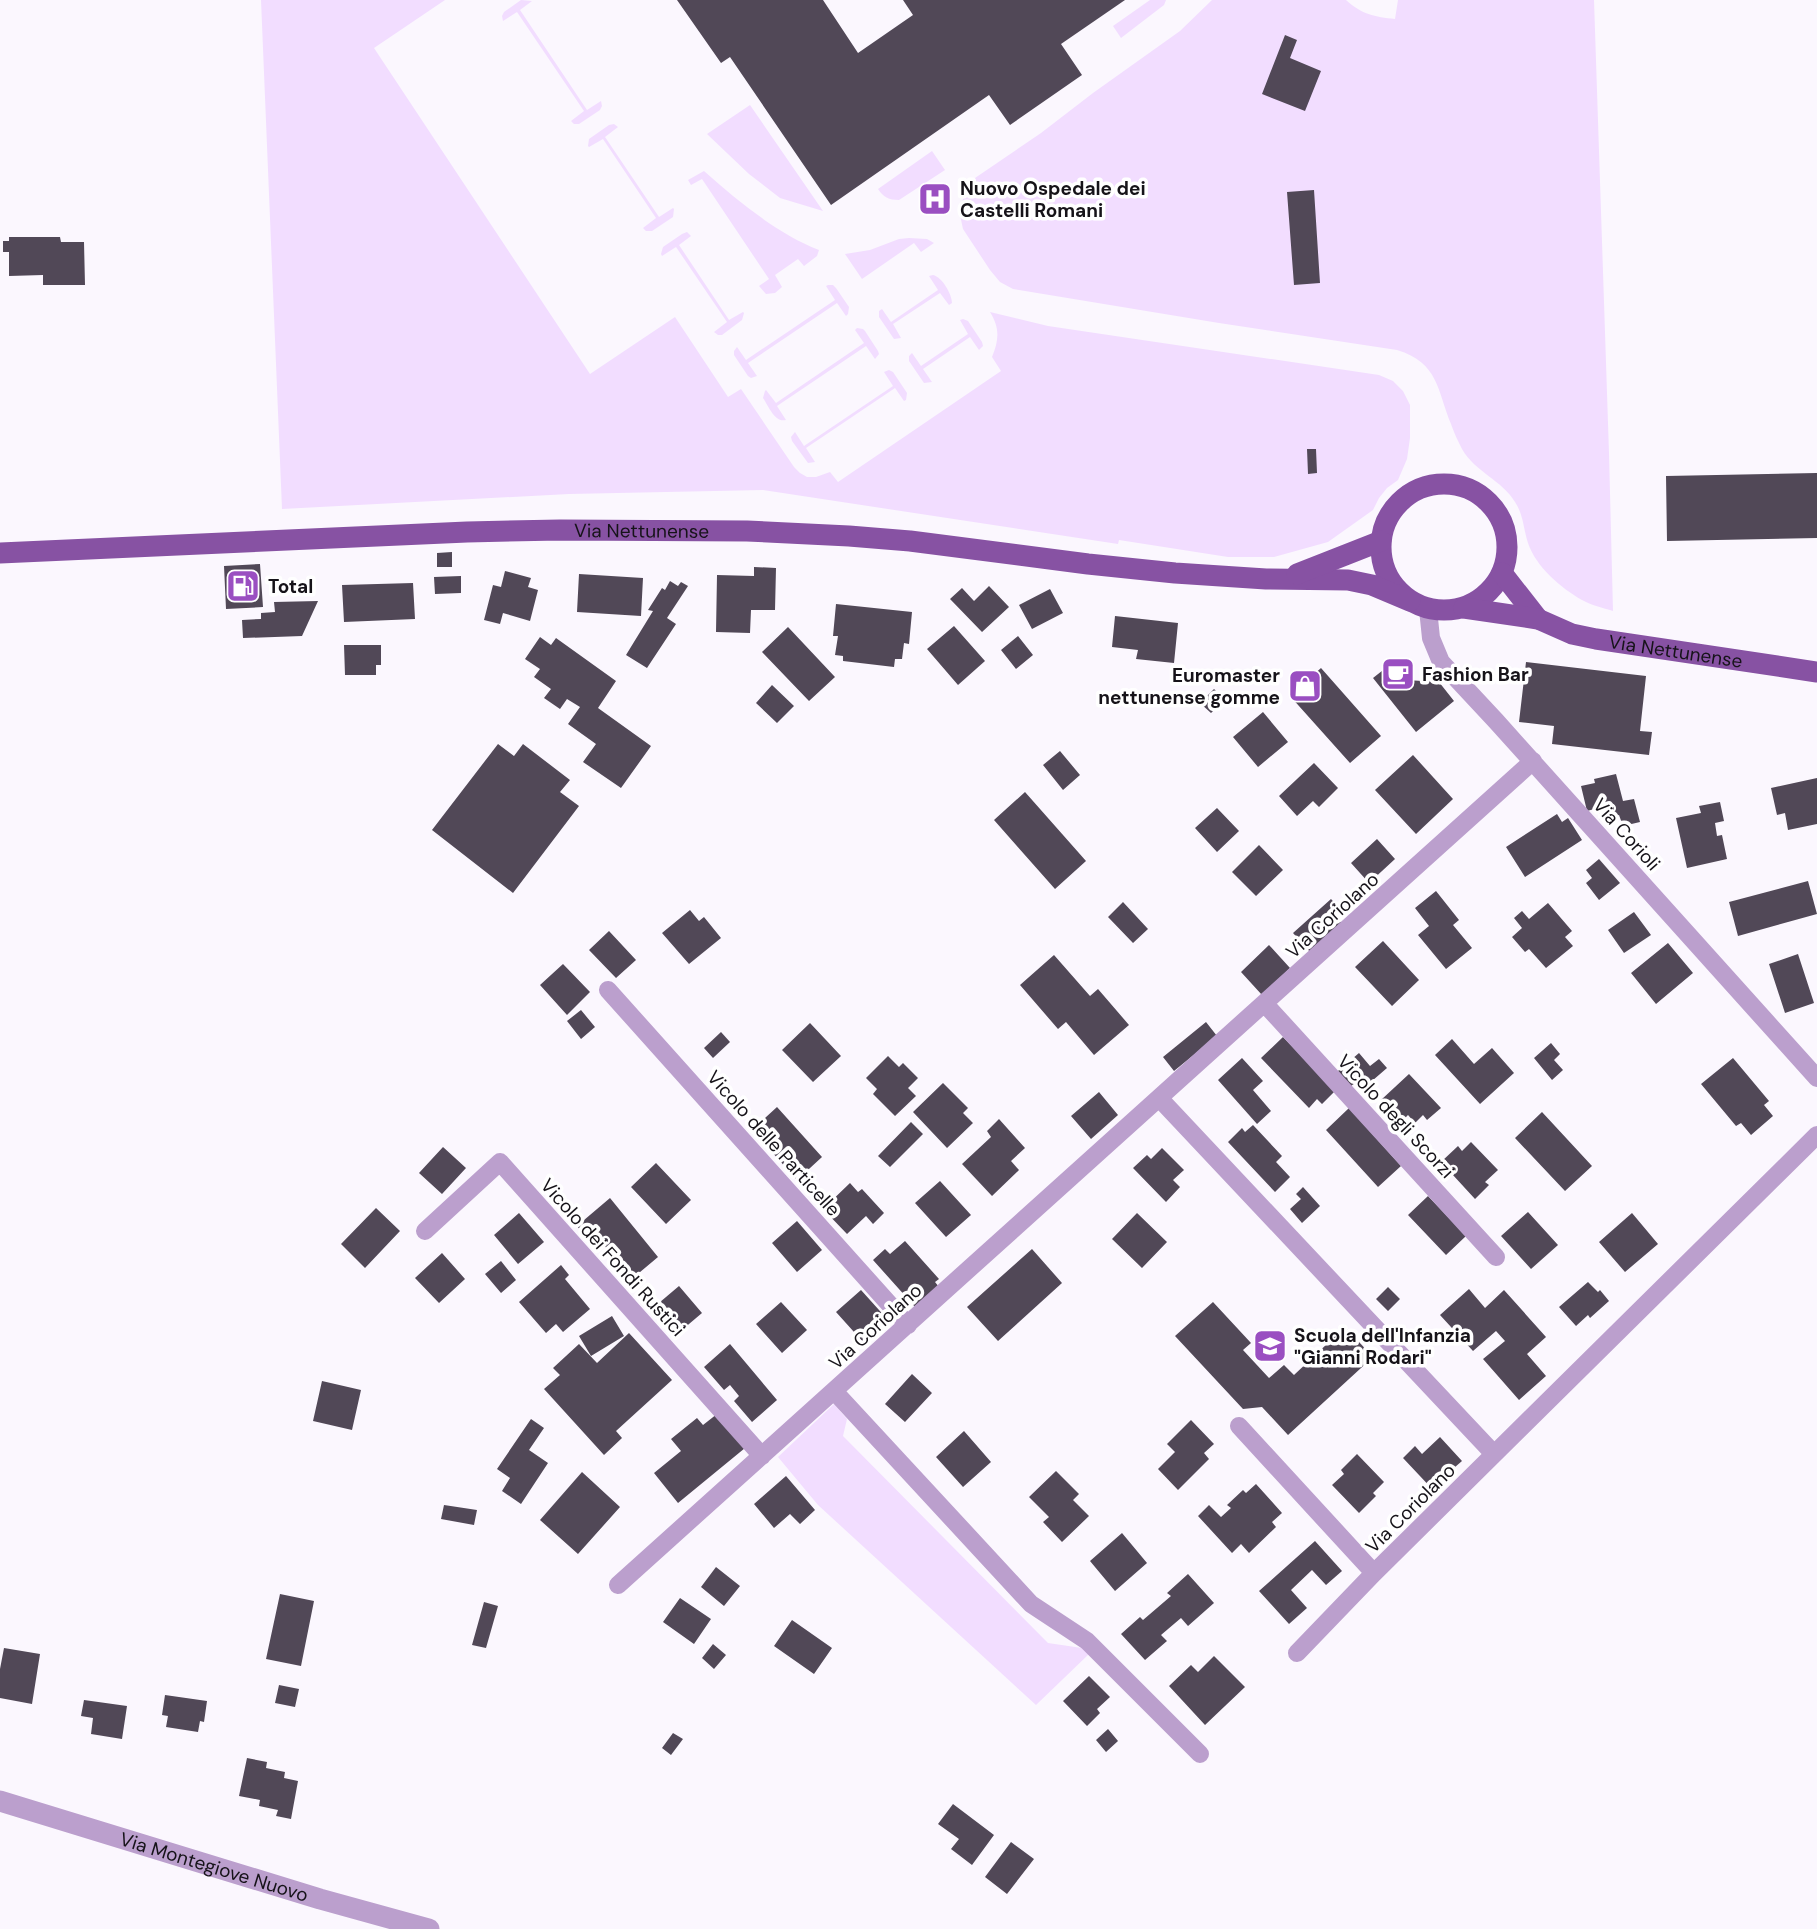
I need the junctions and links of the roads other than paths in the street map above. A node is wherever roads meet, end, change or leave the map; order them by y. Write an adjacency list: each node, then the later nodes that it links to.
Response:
1 (1381, 541): 3 (main road); 4 (main road, Via Nettunense); 5 (main road)
2 (0, 553): 4 (main road, Via Nettunense)
3 (1502, 573): 6 (main road); 7 (main road, Via Nettunense)
4 (1282, 579): 5 (main road, Via Nettunense)
5 (1419, 605): 6 (main road); 9 (street, Via Corioli)
6 (1464, 608): 7 (main road, Via Nettunense)
7 (1538, 619): 8 (main road, Via Nettunense)
8 (1817, 672)
9 (1533, 761): 11 (street, Via Coriolano); 12 (street, Via Corioli)
10 (608, 990): 17 (street, Vicolo delle Particelle)
11 (1265, 1004): 13 (street, Via Coriolano); 16 (street, Vicolo degli Scorzi)
12 (1817, 1077)
13 (1160, 1099): 17 (street, Via Coriolano); 20 (street)
14 (1817, 1135): 20 (street, Via Coriolano)
15 (425, 1231): 21 (street, Vicolo dei Fondi Rustici)
16 (1496, 1257)
17 (908, 1325): 18 (street, Via Coriolano)
18 (834, 1391): 21 (street, Via Coriolano); 25 (street)
19 (1239, 1426): 22 (street)
20 (1494, 1454): 22 (street, Via Coriolano)
21 (762, 1456): 23 (street, Via Coriolano)
22 (1374, 1573): 24 (street, Via Coriolano)
23 (618, 1585)
24 (1297, 1653)
25 (1200, 1754)
26 (0, 1801): 27 (street, Via Montegiove Nuovo)
27 (429, 1929)

